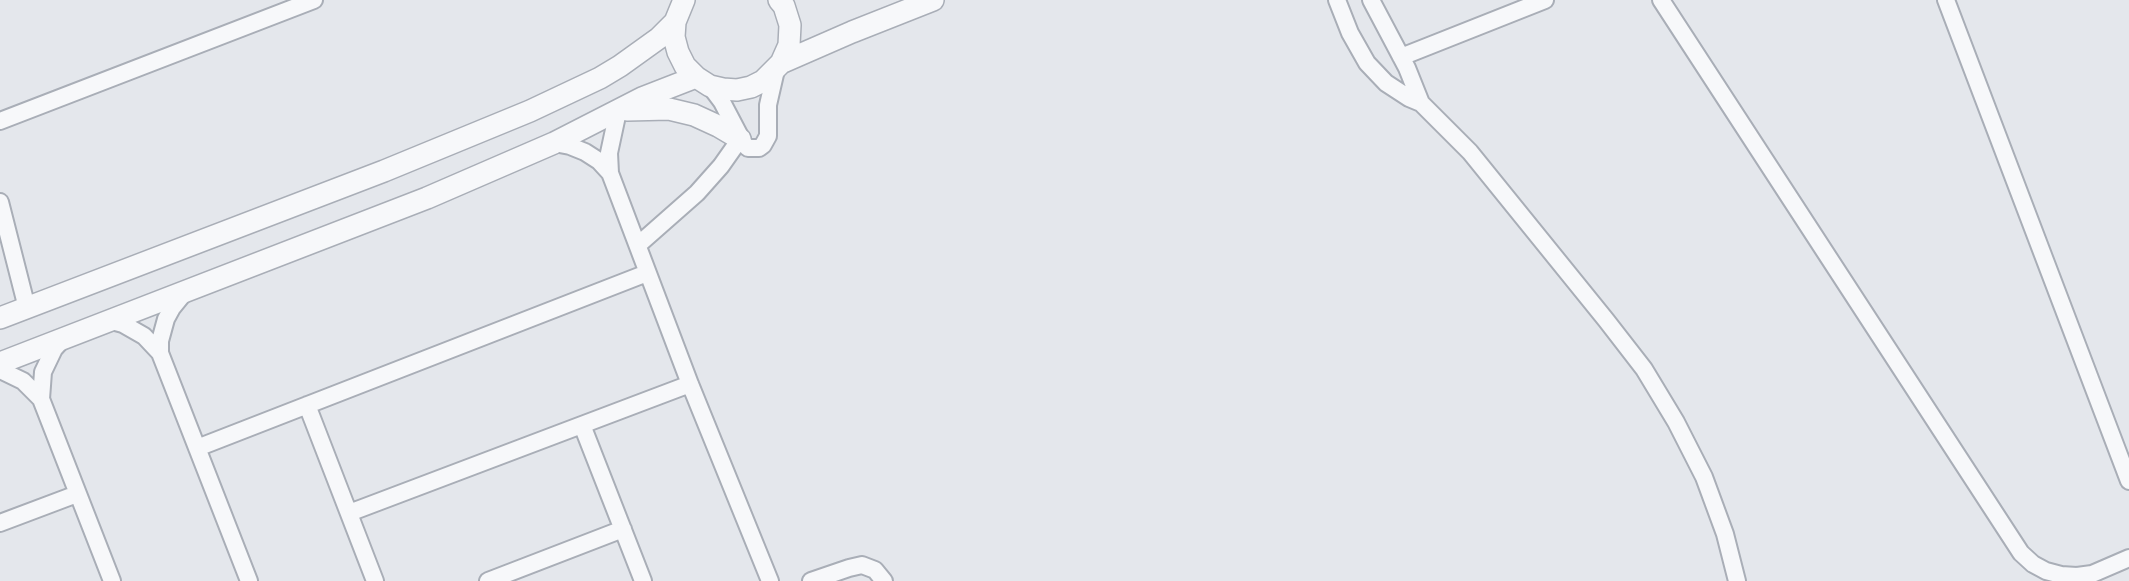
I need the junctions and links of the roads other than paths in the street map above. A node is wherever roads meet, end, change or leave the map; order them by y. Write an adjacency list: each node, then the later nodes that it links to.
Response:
1 (314, 0): 16 (street)
2 (684, 0): 10 (street)
3 (780, 0): 12 (street)
4 (933, 0): 12 (street)
5 (1337, 0): 14 (street)
6 (1371, 0): 11 (street)
7 (1545, 0): 11 (street)
8 (1661, 0): 41 (street)
9 (1946, 0): 36 (street)
10 (675, 22): 13 (street); 24 (street)
11 (1401, 57): 14 (street)
12 (779, 67): 13 (street); 17 (street)
13 (703, 81): 15 (street); 17 (street)
14 (1422, 103): 50 (street)
15 (618, 111): 17 (street); 18 (street); 19 (street)
16 (0, 121)
17 (740, 139): 21 (street)
18 (554, 143): 19 (street); 23 (street)
19 (610, 173): 21 (street)
20 (0, 202): 24 (street)
21 (638, 245): 22 (street)
22 (647, 273): 31 (street); 33 (street)
23 (187, 290): 26 (street); 28 (street)
24 (27, 308): 25 (street)
25 (0, 318)
26 (112, 321): 27 (street); 28 (street)
27 (63, 339): 29 (street); 32 (street)
28 (160, 353): 35 (street)
29 (0, 363)
30 (0, 370): 32 (street)
31 (690, 384): 34 (street); 47 (street)
32 (41, 399): 37 (street)
33 (307, 405): 35 (street); 38 (street)
34 (582, 425): 38 (street); 40 (street)
35 (197, 448): 43 (street)
36 (2129, 481)
37 (77, 494): 39 (street); 42 (street)
38 (349, 513): 44 (street)
39 (0, 523)
40 (623, 529): 45 (street); 46 (street)
41 (2129, 558)
42 (112, 581)
43 (249, 581)
44 (375, 581)
45 (488, 581)
46 (643, 581)
47 (770, 581)
48 (811, 581): 49 (street)
49 (884, 581)
50 (1737, 581)

